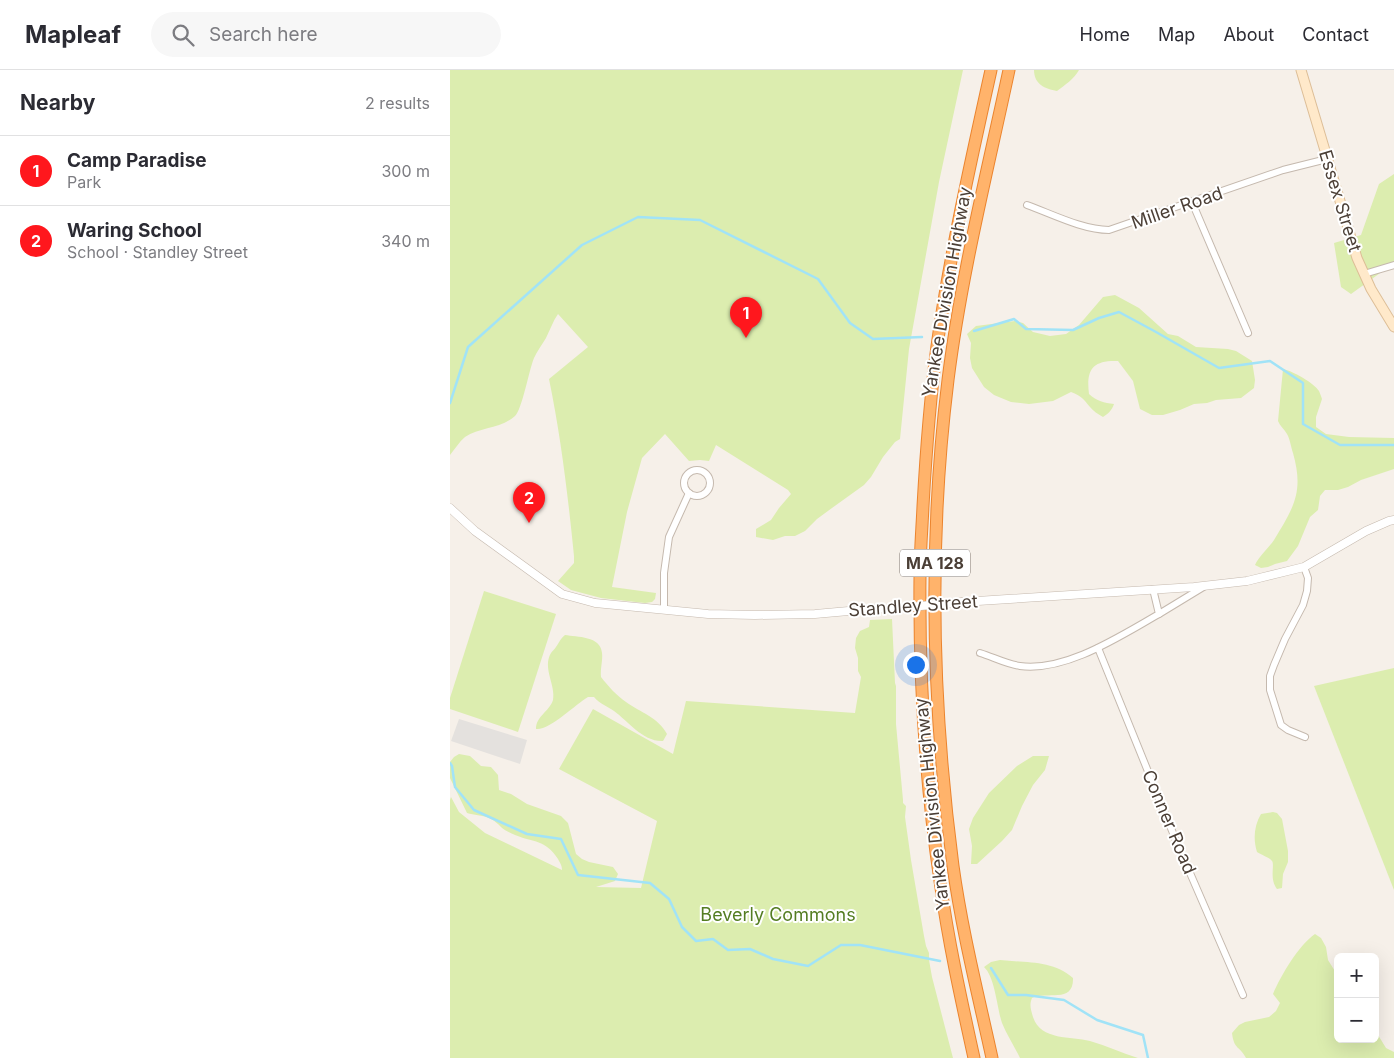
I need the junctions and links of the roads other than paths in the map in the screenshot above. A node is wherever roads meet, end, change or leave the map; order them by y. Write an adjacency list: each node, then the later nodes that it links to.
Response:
1 (991, 70): 23 (highway, Yankee Division Highway / MA 128)
2 (1009, 70): 24 (highway, Yankee Division Highway / MA 128)
3 (1301, 70): 4 (main road, Essex Street)
4 (1327, 159): 5 (street, Miller Road); 8 (main road, Essex Street)
5 (1192, 202): 6 (street, Miller Road); 10 (street)
6 (1027, 205)
7 (1394, 265): 8 (street)
8 (1364, 274): 9 (main road, Essex Street)
9 (1394, 326)
10 (1248, 332)
11 (689, 493): 11 (street); 17 (street)
12 (450, 508): 17 (street, Standley Street)
13 (1394, 520): 14 (street, Standley Street)
14 (1304, 566): 15 (street, Standley Street); 21 (street)
15 (1206, 586): 16 (street, Standley Street); 18 (street)
16 (1153, 589): 17 (street, Standley Street, bridge); 18 (street)
17 (664, 610)
18 (1159, 614): 19 (street)
19 (1098, 648): 20 (street); 22 (street, Conner Road)
20 (980, 653)
21 (1305, 737)
22 (1243, 995)
23 (974, 1058)
24 (992, 1058)

